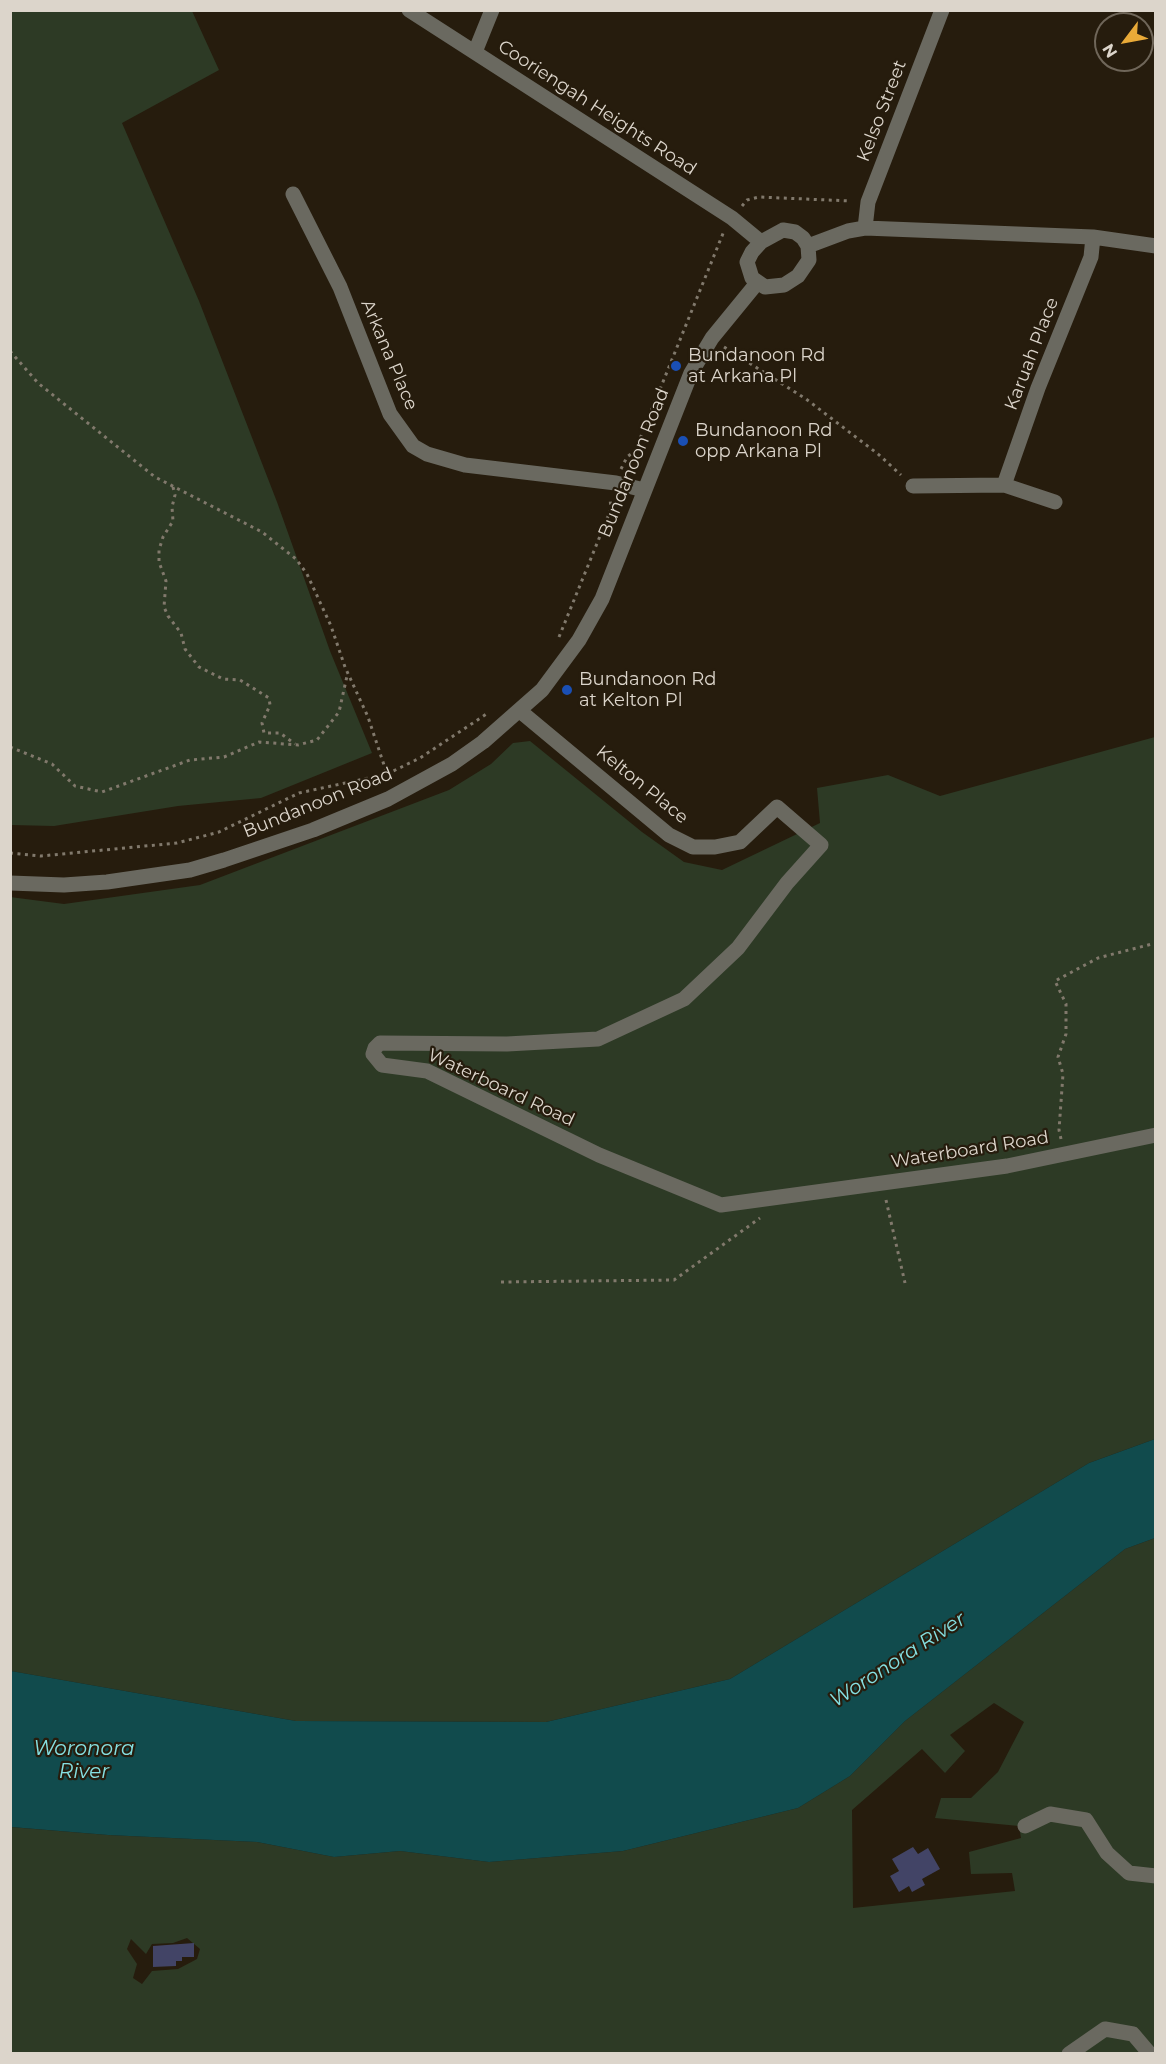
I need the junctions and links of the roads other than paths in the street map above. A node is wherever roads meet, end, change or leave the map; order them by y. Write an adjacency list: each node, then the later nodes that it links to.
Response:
1 (409, 10): 4 (street, Cooriengah Heights Road)
2 (492, 10): 4 (street)
3 (942, 10): 6 (street, Kelso Street)
4 (475, 52): 8 (street, Cooriengah Heights Road)
5 (293, 194): 14 (street, Arkana Place)
6 (865, 228): 7 (street); 9 (street)
7 (1093, 237): 10 (street); 12 (street, Karuah Place)
8 (761, 242): 9 (street); 11 (street)
9 (808, 246): 11 (street)
10 (1155, 246)
11 (757, 283): 14 (street, Bundanoon Road)
12 (1004, 485): 13 (street); 15 (street)
13 (913, 486)
14 (644, 490): 16 (street, Bundanoon Road)
15 (1055, 502)
16 (520, 711): 17 (street, Kelton Place); 18 (street, Bundanoon Road)
17 (777, 807): 19 (street, Waterboard Road)
18 (10, 883)
19 (1155, 1136)
20 (1025, 1826): 21 (street)
21 (1155, 1876)
22 (1069, 2054): 23 (street)
23 (1150, 2054)

